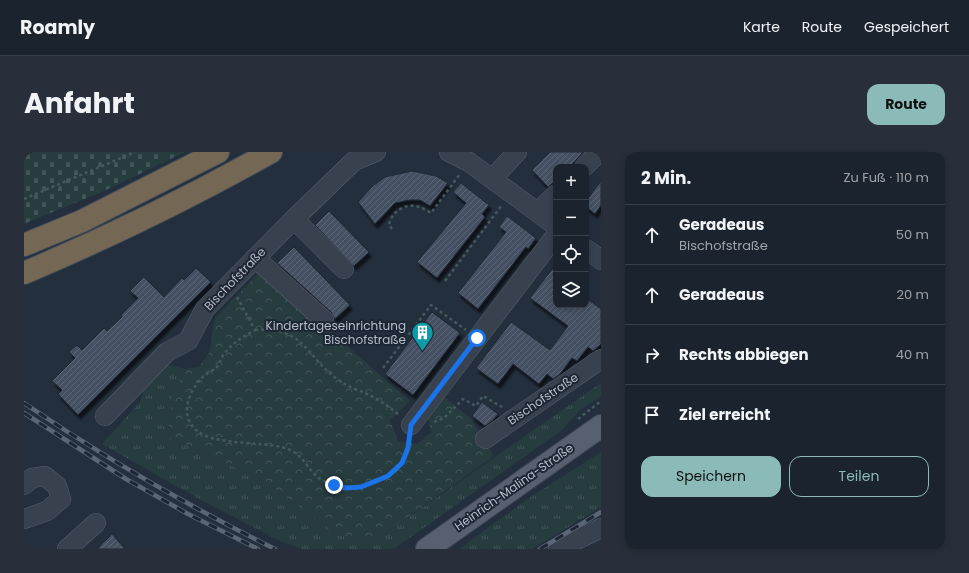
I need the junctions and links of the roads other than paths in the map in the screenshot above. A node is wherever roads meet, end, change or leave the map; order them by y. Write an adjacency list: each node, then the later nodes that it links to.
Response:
1 (218, 152): 14 (highway)
2 (271, 152): 19 (highway)
3 (376, 152): 11 (street, Bischofstraße)
4 (449, 152): 8 (street)
5 (517, 152): 8 (street)
6 (599, 152): 7 (street)
7 (587, 164)
8 (492, 179): 10 (street)
9 (553, 197): 10 (street)
10 (538, 212): 12 (street)
11 (294, 219): 16 (street, Bischofstraße); 18 (street)
12 (553, 224)
13 (555, 236): 23 (street)
14 (24, 245)
15 (589, 251): 17 (street)
16 (255, 258): 20 (street); 22 (street, Bischofstraße)
17 (601, 260)
18 (344, 268)
19 (24, 273)
20 (324, 320)
21 (601, 359): 25 (street, Bischofstraße)
22 (105, 416)
23 (411, 425)
24 (601, 426): 31 (main road, Heinrich-Malina-Straße)
25 (485, 439)
26 (24, 485): 27 (street)
27 (24, 519)
28 (96, 523): 30 (street)
29 (601, 528): 32 (street)
30 (67, 549)
31 (427, 549)
32 (558, 549)

